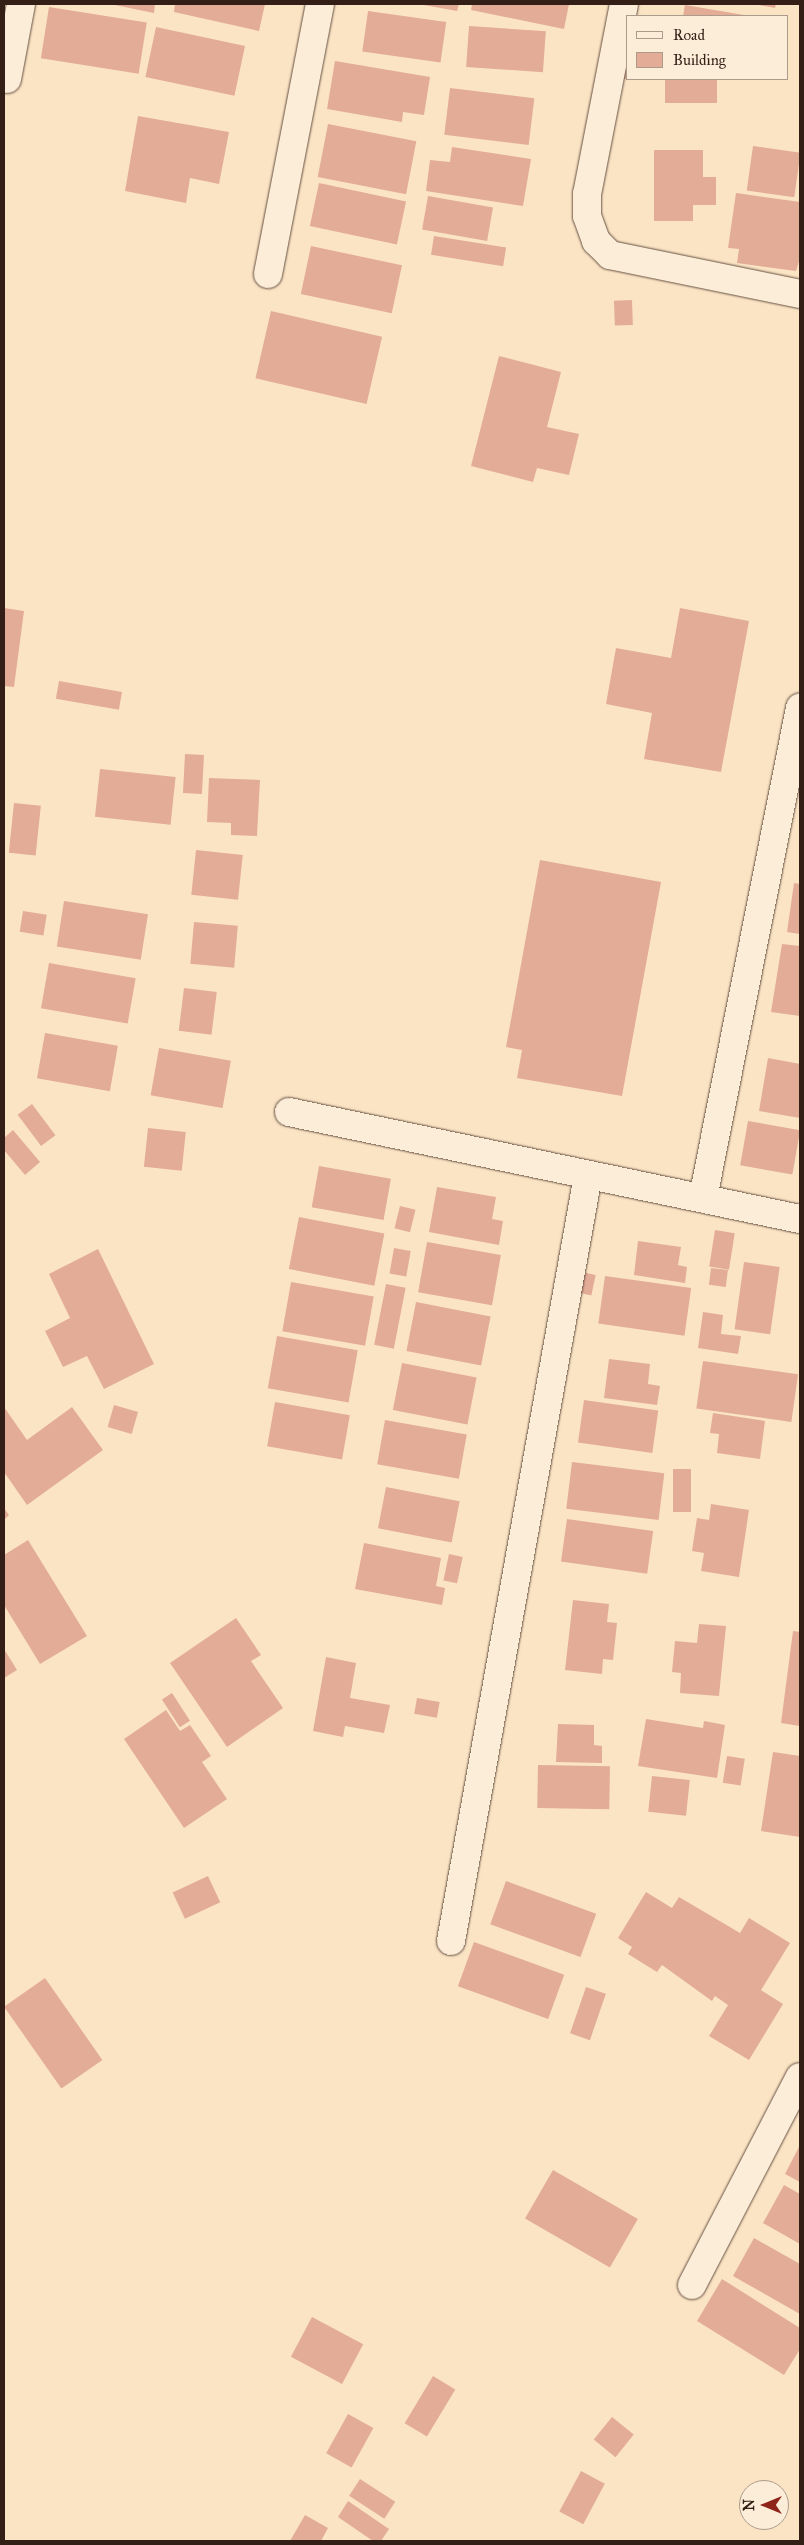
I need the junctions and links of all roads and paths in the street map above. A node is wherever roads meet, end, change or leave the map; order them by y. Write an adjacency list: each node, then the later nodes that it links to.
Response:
1 (21, 4): 4 (street)
2 (320, 4): 5 (street)
3 (624, 4): 6 (street)
4 (7, 79)
5 (268, 274)
6 (800, 294)
7 (800, 708): 10 (street)
8 (289, 1112): 9 (street)
9 (588, 1176): 10 (street); 12 (street)
10 (703, 1198): 11 (street)
11 (800, 1219)
12 (451, 1941)
13 (800, 2077): 14 (street)
14 (692, 2285)

